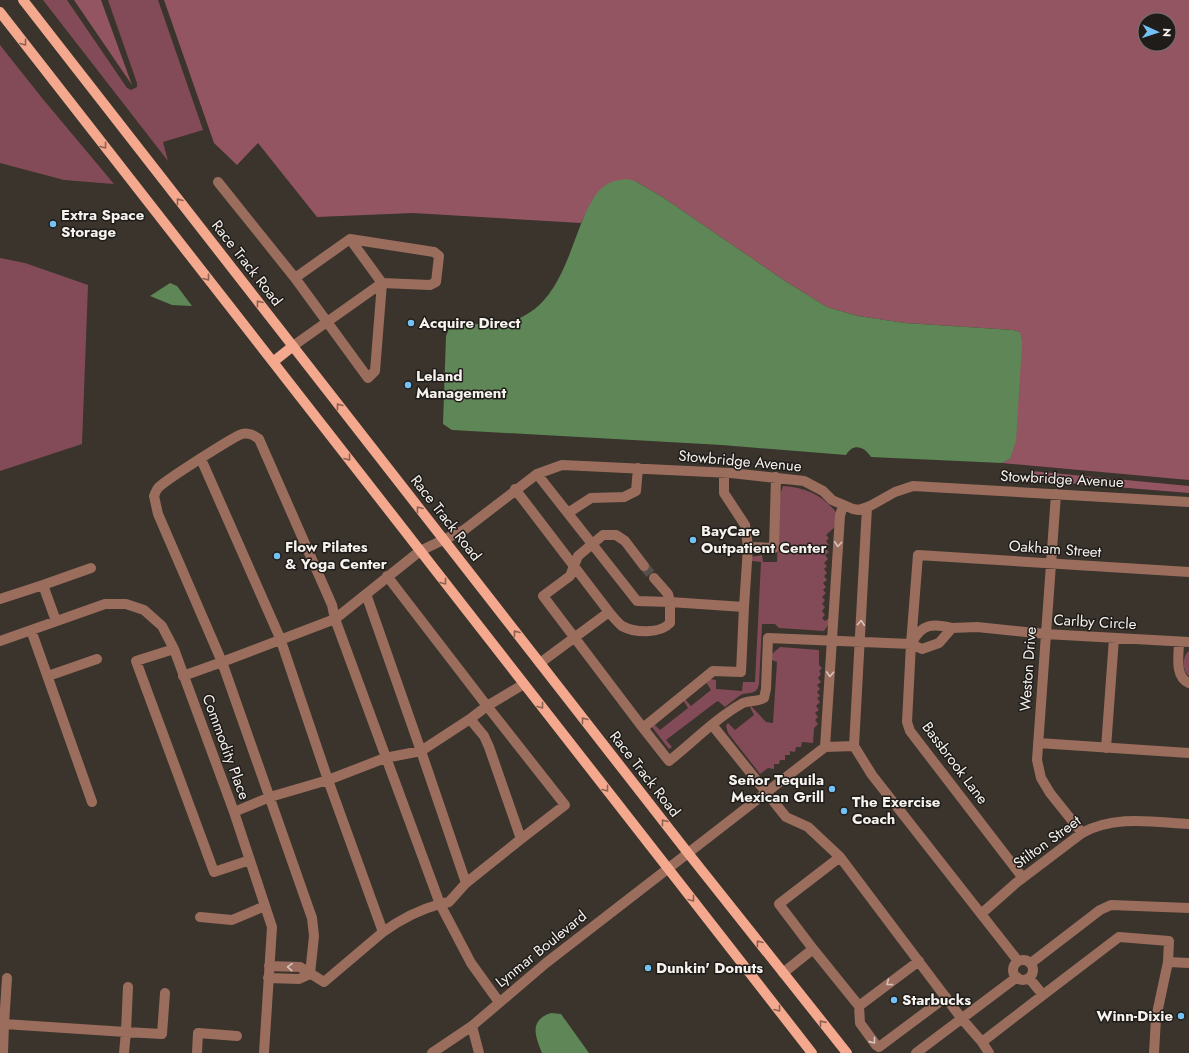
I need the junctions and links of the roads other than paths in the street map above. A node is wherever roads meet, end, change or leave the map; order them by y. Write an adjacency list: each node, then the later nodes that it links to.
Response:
1 (23, 0): 8 (main road, Race Track Road, one-way to 1)
2 (0, 12): 9 (main road, one-way to 9)
3 (218, 182): 5 (street)
4 (350, 239): 5 (street); 6 (street); 6 (street)
5 (295, 278): 7 (street)
6 (382, 283): 7 (street); 7 (street)
7 (326, 321): 8 (street)
8 (293, 346): 9 (main road); 21 (main road, Race Track Road, one-way to 8)
9 (273, 362): 24 (main road, one-way to 24)
10 (201, 459): 39 (street); 44 (street); 54 (street)
11 (638, 468): 12 (street, Stowbridge Avenue); 13 (street, Stowbridge Avenue); 20 (street)
12 (724, 473): 14 (street, Stowbridge Avenue); 23 (street)
13 (537, 474): 15 (street, Stowbridge Avenue); 20 (street)
14 (776, 477): 18 (street, Stowbridge Avenue); 23 (street)
15 (515, 489): 21 (street, Stowbridge Avenue); 27 (street)
16 (1056, 494): 17 (street, Stowbridge Avenue); 19 (street, Stowbridge Avenue); 26 (street, Weston Drive)
17 (1189, 502)
18 (843, 505): 19 (street, Stowbridge Avenue); 48 (street, one-way to 48)
19 (867, 507): 50 (street, one-way to 19)
20 (568, 513): 22 (street)
21 (443, 539): 24 (street, Stowbridge Avenue); 55 (main road, Race Track Road, one-way to 21)
22 (592, 544): 27 (street); 28 (street); 36 (street)
23 (748, 547): 37 (street)
24 (420, 551): 31 (street, Stowbridge Avenue); 59 (main road, one-way to 59)
25 (918, 555): 26 (street, Oakham Street); 51 (street, Bassbrook Lane)
26 (1051, 564): 30 (street, Oakham Street); 43 (street, Weston Drive)
27 (575, 565): 38 (street); 45 (street)
28 (644, 566)
29 (91, 568): 33 (street)
30 (1189, 572)
31 (387, 576): 34 (street, Stowbridge Avenue); 60 (street)
32 (654, 578): 36 (street)
33 (43, 585): 35 (street); 40 (street)
34 (366, 594): 39 (street, Stowbridge Avenue); 68 (street)
35 (0, 599)
36 (670, 602): 37 (street); 38 (street)
37 (744, 607): 63 (street)
38 (609, 612): 45 (street)
39 (335, 619): 44 (street, Stowbridge Avenue); 70 (street)
40 (56, 621): 42 (street, Commodity Place); 52 (street, Commodity Place)
41 (952, 628): 43 (street, Carlby Circle); 51 (street, Carlby Circle); 51 (street)
42 (31, 630): 47 (street, Commodity Place); 56 (street)
43 (1045, 634): 46 (street, Carlby Circle); 64 (street, Weston Drive)
44 (280, 638): 54 (street, Stowbridge Avenue); 71 (street)
45 (575, 638): 55 (street); 63 (street)
46 (1114, 638): 49 (street, Carlby Circle); 67 (street)
47 (0, 641)
48 (832, 642): 50 (street); 62 (street); 66 (street, one-way to 66)
49 (1184, 642): 58 (street)
50 (860, 643): 51 (street); 65 (street)
51 (911, 644): 83 (street, Bassbrook Lane)
52 (174, 649): 57 (street, Commodity Place); 81 (street)
53 (97, 659): 56 (street)
54 (222, 662): 57 (street, Stowbridge Avenue); 73 (street)
55 (540, 663): 79 (main road, Race Track Road, one-way to 55)
56 (48, 676): 74 (street)
57 (184, 676): 75 (street, Commodity Place)
58 (1189, 683)
59 (524, 684): 60 (street); 82 (main road, one-way to 82)
60 (487, 706): 61 (street); 78 (street)
61 (470, 719): 68 (street); 78 (street)
62 (713, 726): 63 (street); 72 (street)
63 (643, 728)
64 (1038, 743): 67 (street); 77 (street, Weston Drive)
65 (854, 746): 66 (street); 88 (street)
66 (825, 747): 72 (street, Lynmar Boulevard)
67 (1106, 748): 69 (street)
68 (421, 751): 70 (street); 84 (street)
69 (1189, 753)
70 (385, 758): 71 (street); 85 (street)
71 (328, 780): 73 (street); 90 (street)
72 (766, 793): 79 (street, Lynmar Boulevard); 80 (street)
73 (270, 797): 75 (street); 99 (street)
74 (92, 802)
75 (234, 812): 81 (street, Commodity Place)
76 (1189, 824): 77 (street, Stilton Street)
77 (1082, 833): 83 (street, Stilton Street)
78 (521, 839): 84 (street)
79 (688, 853): 82 (street, Lynmar Boulevard); 98 (main road, Race Track Road, one-way to 79)
80 (840, 857): 91 (street); 92 (street)
81 (250, 860): 86 (street, Commodity Place)
82 (668, 868): 108 (street, Lynmar Boulevard); 122 (main road, one-way to 122)
83 (1023, 878): 88 (street, Stilton Street)
84 (466, 883): 85 (street)
85 (440, 904): 90 (street); 108 (street)
86 (265, 906): 89 (street); 97 (street, Commodity Place)
87 (1189, 908): 95 (street)
88 (981, 914): 93 (street)
89 (200, 917)
90 (383, 932): 99 (street)
91 (814, 949): 98 (street); 109 (street)
92 (919, 961): 107 (street); 109 (street, one-way to 109)
93 (1018, 961): 95 (street); 100 (street)
94 (1168, 962): 96 (street); 106 (street); 126 (street)
95 (1031, 963): 103 (street)
96 (1189, 963)
97 (269, 966): 99 (street, one-way to 97); 102 (street, Commodity Place)
98 (783, 973): 123 (main road, Race Track Road, one-way to 98)
99 (310, 974): 102 (street)
100 (1017, 977): 103 (street); 110 (street)
101 (8, 978): 111 (street)
102 (268, 978): 119 (street, Commodity Place)
103 (1029, 978): 106 (street)
104 (128, 987): 113 (street)
105 (165, 993): 113 (street)
106 (1043, 995): 115 (street)
107 (946, 997): 109 (street, one-way to 107); 110 (street)
108 (499, 1002): 112 (street, Lynmar Boulevard)
109 (859, 1006)
110 (962, 1018): 115 (street); 124 (street)
111 (2, 1024): 113 (street); 116 (street)
112 (472, 1026): 120 (street, Lynmar Boulevard); 121 (street)
113 (126, 1032): 117 (street)
114 (237, 1036): 118 (street)
115 (982, 1042): 125 (street)
116 (2, 1053)
117 (124, 1053)
118 (197, 1053)
119 (264, 1053)
120 (432, 1053)
121 (479, 1053)
122 (812, 1053)
123 (847, 1053)
124 (916, 1053)
125 (989, 1053)
126 (1154, 1053)

